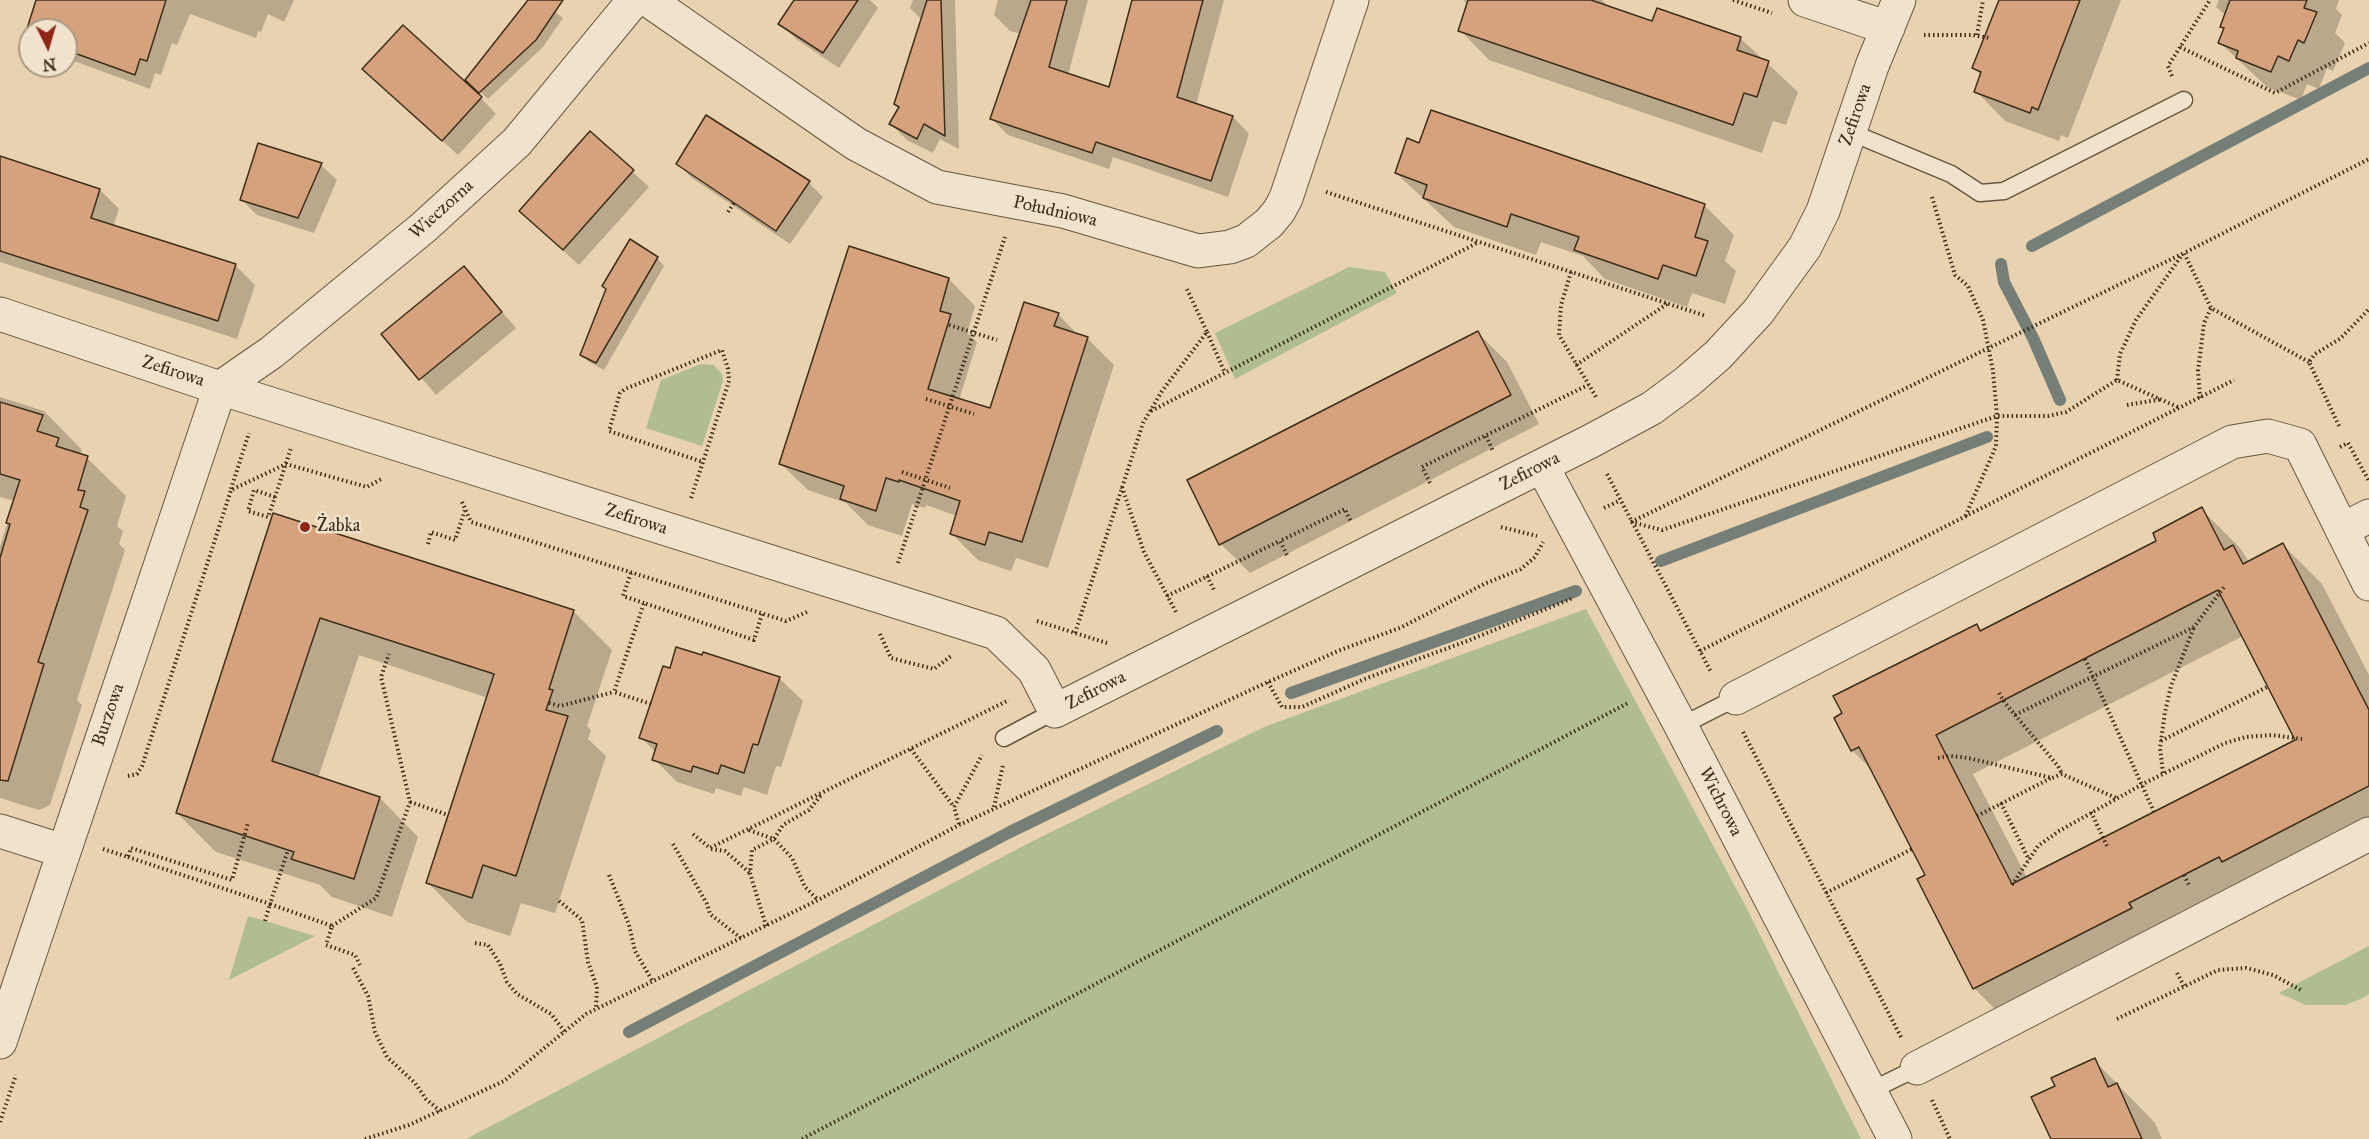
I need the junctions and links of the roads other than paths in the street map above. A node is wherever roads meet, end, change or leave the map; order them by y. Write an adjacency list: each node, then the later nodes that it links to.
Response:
1 (634, 0): 9 (street, Wieczorna)
2 (648, 0): 3 (street, Południowa)
3 (1352, 0)
4 (1791, 8): 5 (street)
5 (1900, 21): 7 (street, Zefirowa)
6 (2184, 100): 7 (lane)
7 (1850, 132): 10 (street, Zefirowa)
8 (0, 314): 9 (street, Zefirowa)
9 (220, 388): 14 (street, Zefirowa); 19 (street, Burzowa)
10 (1542, 466): 14 (street, Zefirowa); 15 (street, Wichrowa)
11 (2355, 523): 12 (street); 13 (street)
12 (2369, 584)
13 (1732, 700): 15 (lane)
14 (1055, 711): 16 (lane)
15 (1681, 726): 22 (street, Wichrowa)
16 (1004, 738)
17 (0, 831): 19 (street)
18 (2369, 834): 21 (street)
19 (63, 851): 20 (street, Burzowa)
20 (0, 1042)
21 (1917, 1068): 22 (lane)
22 (1870, 1091): 23 (street, Wichrowa)
23 (1895, 1139)

